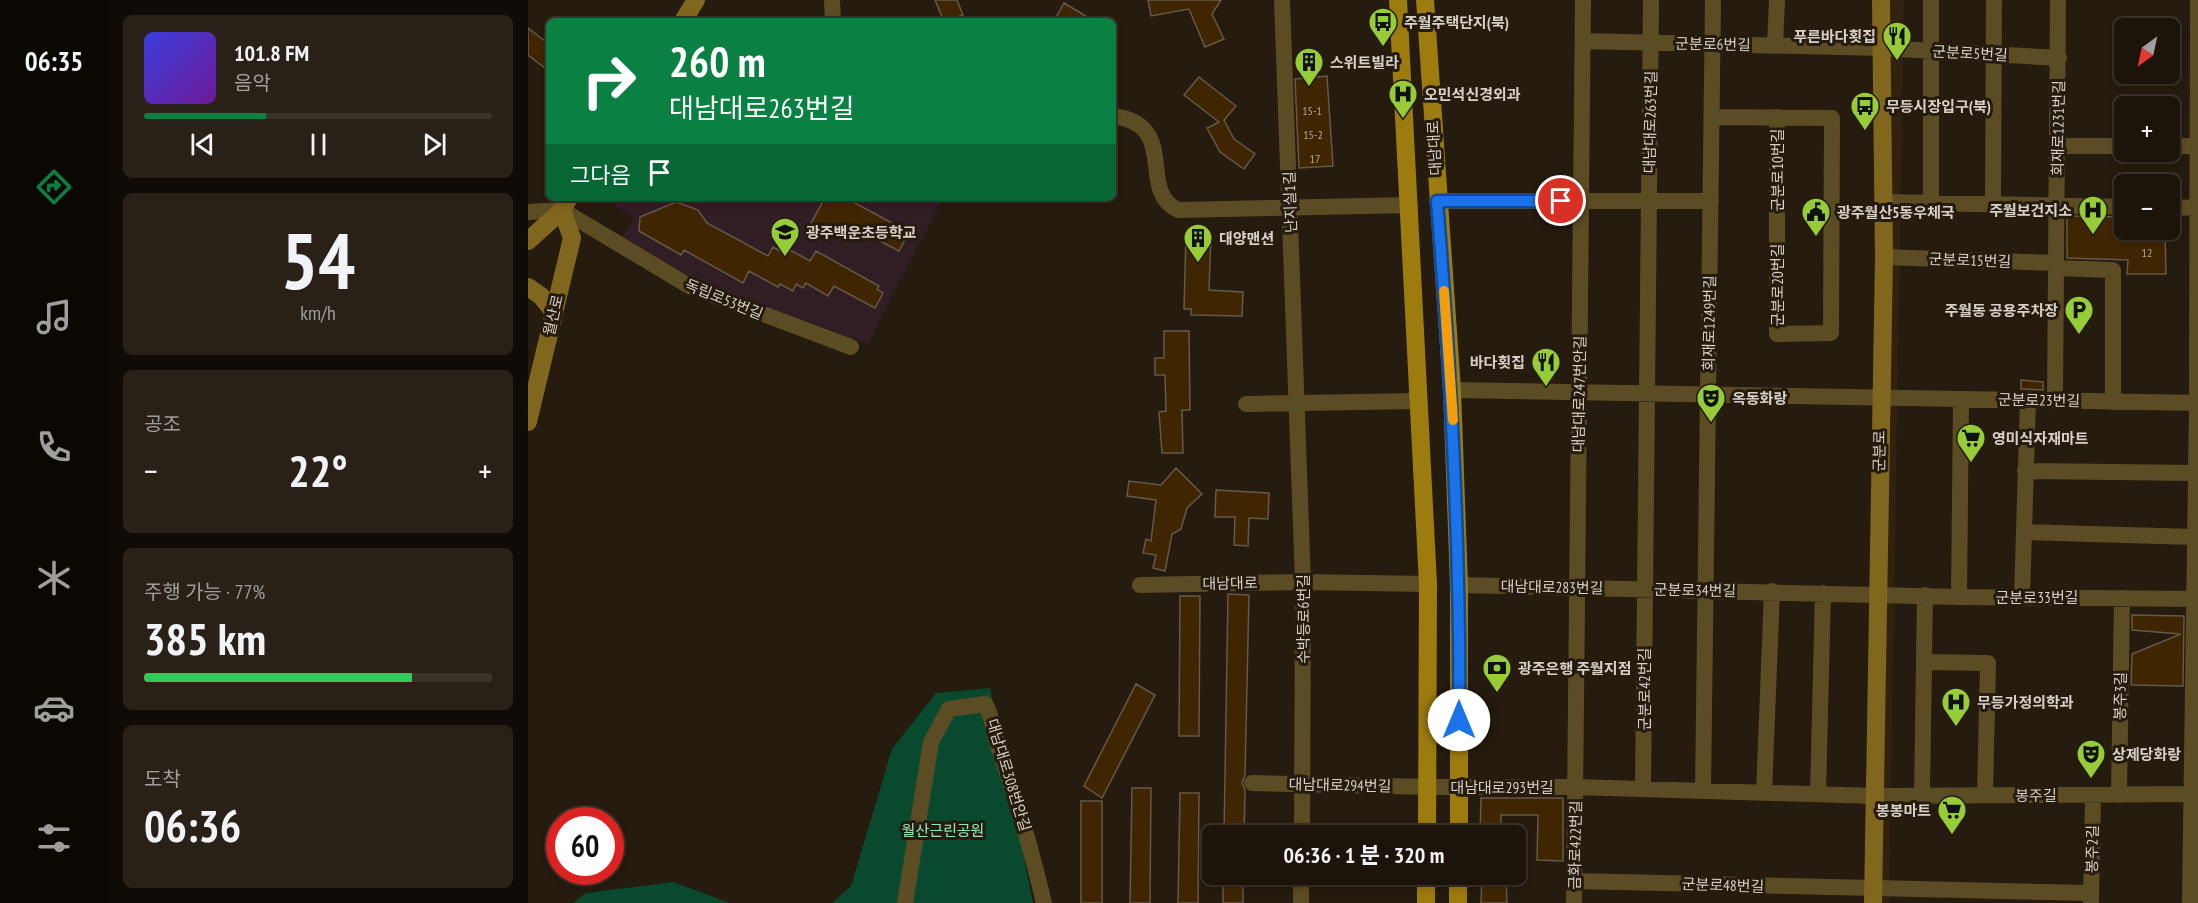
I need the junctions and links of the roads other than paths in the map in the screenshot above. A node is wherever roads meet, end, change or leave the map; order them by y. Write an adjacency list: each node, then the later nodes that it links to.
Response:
1 (696, 0): 15 (street)
2 (832, 0): 16 (street)
3 (1282, 0): 45 (street, 난지실1길)
4 (1398, 0): 40 (main road, 대남대로)
5 (1425, 0): 32 (main road, 대남대로)
6 (1583, 0): 17 (street, 대남대로247번안길)
7 (1651, 0): 18 (street)
8 (1713, 0): 19 (street, 회재로1249번길)
9 (1777, 0): 20 (street)
10 (1881, 0): 21 (street, 군분로)
11 (1932, 0): 22 (street)
12 (1994, 0): 23 (street)
13 (2058, 0): 24 (street, 회재로1231번길)
14 (2198, 0): 31 (street)
15 (684, 18)
16 (834, 18)
17 (1583, 41): 18 (street, 군분로6번길); 33 (street, 대남대로247번안길)
18 (1651, 42): 19 (street, 군분로6번길); 34 (street, 대남대로263번길)
19 (1713, 44): 20 (street, 군분로6번길); 26 (street, 회재로1249번길)
20 (1775, 45): 21 (street, 군분로6번길)
21 (1881, 48): 22 (street, 군분로5번길); 36 (street, 군분로)
22 (1932, 51): 23 (street, 군분로5번길); 37 (street)
23 (1994, 54): 24 (street, 군분로5번길); 39 (street)
24 (2059, 58): 28 (street, 회재로1231번길)
25 (1116, 117): 45 (street)
26 (1712, 117): 27 (street, 군분로10번길); 35 (street, 회재로1249번길)
27 (1776, 117): 47 (street, 군분로10번길); 48 (street, 군분로10번길)
28 (2058, 146): 29 (street); 41 (street, 회재로1231번길)
29 (2114, 146)
30 (2180, 146): 31 (street)
31 (2197, 146): 44 (street)
32 (1437, 201): 33 (street); 55 (main road, 대남대로)
33 (1581, 201): 34 (street); 56 (street, 대남대로247번안길)
34 (1648, 201): 35 (street); 57 (street, 대남대로263번길)
35 (1711, 201): 58 (street, 회재로1249번길)
36 (1884, 202): 37 (street); 50 (street, 군분로)
37 (1930, 203): 39 (street)
38 (565, 204): 46 (street); 49 (street); 53 (street, 월산로); 54 (street, 독립로53번길)
39 (1992, 204): 41 (street)
40 (1410, 205): 45 (street); 63 (main road, 대남대로)
41 (2057, 206): 42 (street); 51 (street, 회재로1231번길)
42 (2114, 207)
43 (2180, 207): 44 (street)
44 (2198, 208): 67 (street)
45 (1290, 209): 66 (street, 난지실1길)
46 (528, 212)
47 (1777, 223): 48 (street, 군분로20번길)
48 (1832, 230)
49 (528, 241)
50 (1884, 257): 51 (street, 군분로15번길); 59 (street, 군분로)
51 (2056, 265): 62 (street, 회재로1231번길); 64 (street, 군분로15번길)
52 (528, 287): 53 (street)
53 (554, 312): 68 (street, 월산로)
54 (851, 348)
55 (1452, 390): 56 (street, 군분로23번길); 76 (main road, 대남대로)
56 (1579, 392): 57 (street, 군분로23번길); 77 (street, 대남대로247번안길)
57 (1646, 393): 58 (street, 군분로23번길); 78 (street, 군분로34번길)
58 (1708, 394): 59 (street, 군분로23번길); 79 (street, 회재로1249번길)
59 (1881, 397): 60 (street, 군분로23번길); 82 (street, 군분로)
60 (1961, 399): 61 (street, 군분로23번길); 84 (street)
61 (2028, 400): 62 (street, 군분로23번길); 69 (street)
62 (2055, 400): 64 (street, 군분로23번길)
63 (1419, 401): 66 (street); 74 (main road, 대남대로)
64 (2113, 402): 67 (street, 군분로23번길)
65 (1246, 404): 66 (street)
66 (1297, 404): 73 (street, 수박등로6번길)
67 (2197, 404): 70 (street)
68 (528, 422)
69 (2025, 471): 70 (street); 71 (street)
70 (2194, 473): 72 (street)
71 (2024, 532): 72 (street); 85 (street)
72 (2194, 537): 87 (street)
73 (1303, 582): 74 (street, 대남대로); 75 (street, 대남대로); 90 (street, 수박등로6번길)
74 (1428, 584): 91 (main road, 대남대로)
75 (1140, 585)
76 (1460, 585): 77 (street, 대남대로283번길); 92 (main road, 대남대로)
77 (1577, 587): 78 (street, 대남대로283번길); 93 (street, 대남대로247번안길)
78 (1644, 589): 79 (street, 군분로34번길); 94 (street, 군분로42번길)
79 (1706, 590): 80 (street, 군분로34번길); 95 (street, 회재로1249번길)
80 (1772, 591): 81 (street, 군분로34번길); 96 (street)
81 (1823, 592): 82 (street, 군분로34번길); 98 (street)
82 (1876, 594): 83 (street, 군분로33번길); 102 (street, 군분로)
83 (1925, 595): 84 (street, 군분로33번길); 88 (street)
84 (1959, 597): 85 (street, 군분로33번길)
85 (2022, 597): 86 (street, 군분로33번길)
86 (2122, 598): 87 (street, 군분로33번길); 101 (street, 봉주3길)
87 (2196, 598): 97 (street)
88 (1924, 662): 99 (street); 103 (street)
89 (1252, 783): 90 (street, 대남대로294번길)
90 (1303, 785): 91 (street, 대남대로294번길); 104 (street, 수박등로6번길)
91 (1428, 787): 92 (street, 대남대로293번길); 105 (main road, 대남대로)
92 (1459, 787): 93 (street, 대남대로293번길); 106 (main road, 대남대로)
93 (1575, 787): 94 (street); 107 (street, 금화로422번길)
94 (1643, 789): 95 (street)
95 (1703, 791): 96 (street)
96 (1764, 793): 98 (street)
97 (2195, 794): 101 (street, 봉주길); 119 (street)
98 (1818, 795): 102 (street)
99 (1985, 795): 100 (street, 봉주길); 103 (street, 봉주길)
100 (2092, 795): 101 (street, 봉주길); 112 (street, 봉주2길)
101 (2119, 795)
102 (1874, 796): 103 (street, 봉주길); 111 (street, 군분로)
103 (1922, 796)
104 (1302, 825)
105 (1427, 825)
106 (1459, 825)
107 (1574, 881): 111 (street, 군분로48번길); 118 (street, 금화로422번길)
108 (1301, 885): 115 (street)
109 (1426, 885): 116 (main road)
110 (1458, 885): 117 (main road)
111 (1873, 896): 112 (street, 군분로48번길)
112 (2091, 898)
113 (905, 903): 114 (street, 대남대로308번안길)
114 (1044, 903)
115 (1301, 903)
116 (1426, 903)
117 (1458, 903)
118 (1574, 903)
119 (2190, 903)

